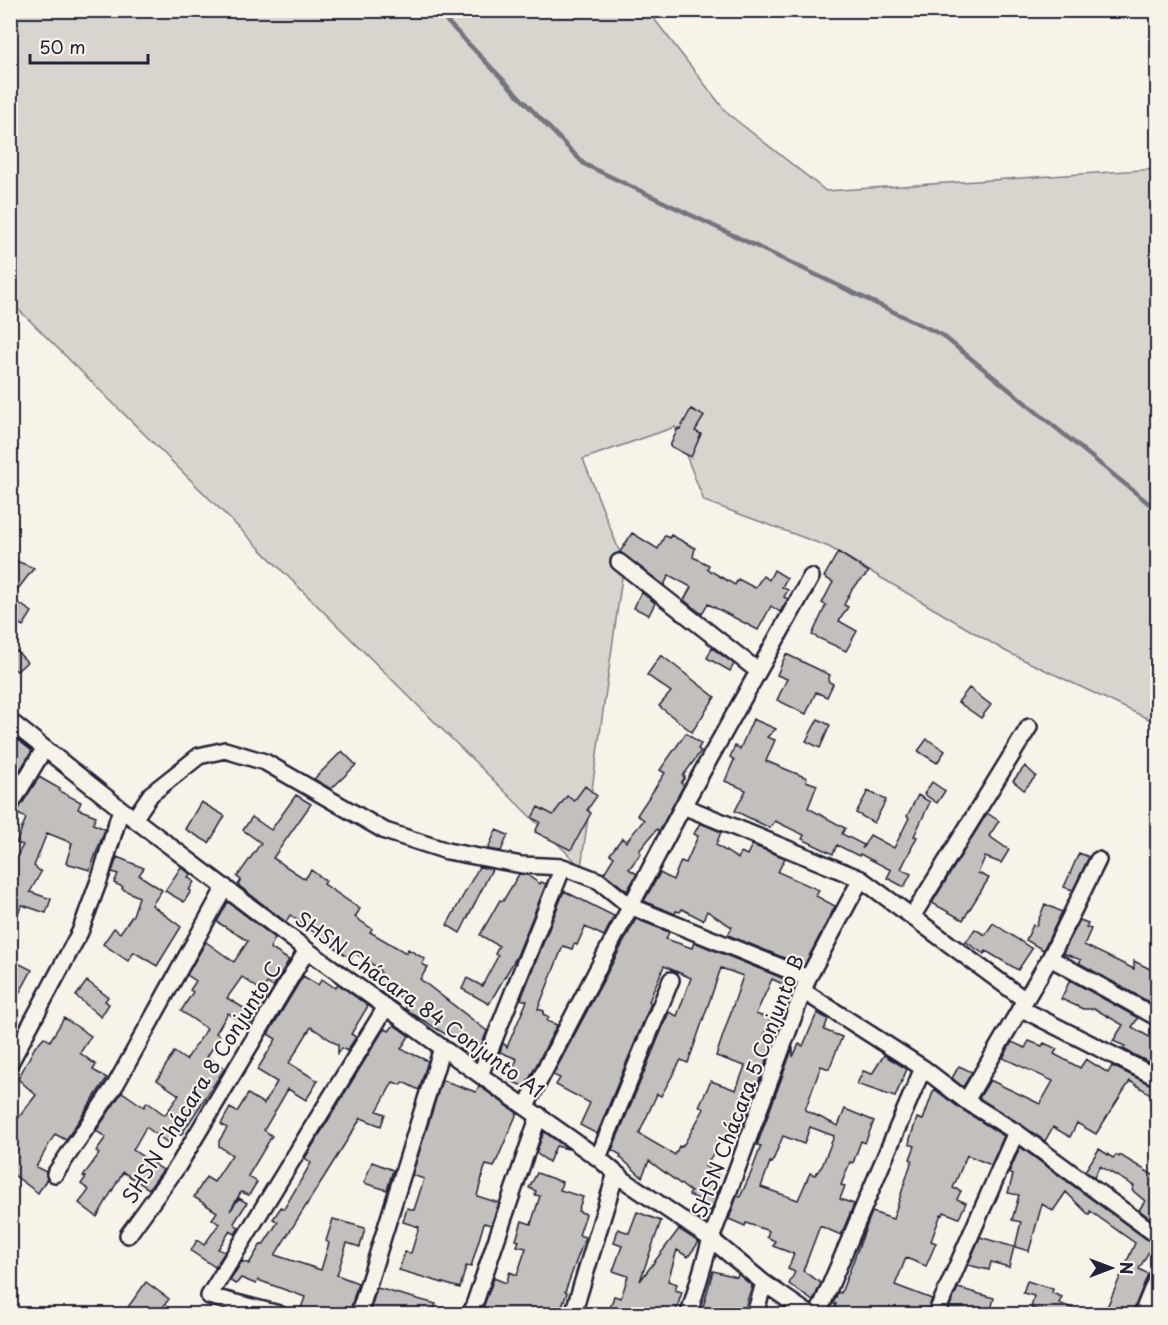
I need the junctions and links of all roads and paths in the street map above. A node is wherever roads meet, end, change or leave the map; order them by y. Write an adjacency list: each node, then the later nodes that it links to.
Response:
1 (619, 561): 3 (street)
2 (810, 577): 3 (street)
3 (758, 671): 8 (street)
4 (10, 721): 6 (street, SHSN Chácara 84 Conjunto A1)
5 (1029, 727): 16 (street)
6 (44, 749): 7 (street); 9 (street, SHSN Chácara 84 Conjunto A1)
7 (10, 806)
8 (683, 806): 13 (street); 15 (street)
9 (121, 808): 10 (street, SHSN Chácara 84 Conjunto A1); 25 (street)
10 (134, 819): 12 (street); 14 (street, SHSN Chácara 84 Conjunto A1)
11 (1098, 860): 18 (street)
12 (563, 867): 15 (street); 27 (street)
13 (861, 879): 16 (street); 20 (street, SHSN Chácara 5 Conjunto B)
14 (225, 887): 17 (street, SHSN Chácara 84 Conjunto A1); 34 (street)
15 (630, 906): 20 (street); 30 (street)
16 (912, 917): 21 (street)
17 (308, 950): 22 (street, SHSN Chácara 84 Conjunto A1); 35 (street, SHSN Chácara 8 Conjunto C)
18 (1050, 958): 21 (street); 23 (street)
19 (671, 980): 32 (street)
20 (805, 984): 26 (street); 37 (street, SHSN Chácara 5 Conjunto B)
21 (1022, 1004): 28 (street); 29 (street)
22 (386, 1007): 24 (street, SHSN Chácara 84 Conjunto A1); 40 (street)
23 (1158, 1018)
24 (442, 1048): 27 (street, SHSN Chácara 84 Conjunto A1); 41 (street)
25 (10, 1063)
26 (923, 1068): 29 (street); 47 (street)
27 (480, 1075): 30 (street, SHSN Chácara 84 Conjunto A1)
28 (1158, 1078)
29 (966, 1101): 31 (street)
30 (532, 1110): 32 (street, SHSN Chácara 84 Conjunto A1); 42 (street)
31 (1016, 1132): 36 (street); 48 (street)
32 (598, 1158): 33 (street, SHSN Chácara 84 Conjunto A1)
33 (616, 1173): 37 (street, SHSN Chácara 84 Conjunto A1); 43 (street)
34 (55, 1174)
35 (128, 1235)
36 (1158, 1236)
37 (711, 1239): 39 (street, SHSN Chácara 84 Conjunto A1); 44 (street, SHSN Chácara 5 Conjunto B)
38 (1158, 1275): 49 (street)
39 (764, 1283): 45 (street); 46 (street, SHSN Chácara 84 Conjunto A1)
40 (279, 1314)
41 (359, 1314)
42 (471, 1314)
43 (573, 1314)
44 (689, 1314)
45 (754, 1314)
46 (809, 1314)
47 (818, 1314)
48 (936, 1314)
49 (1142, 1314)

